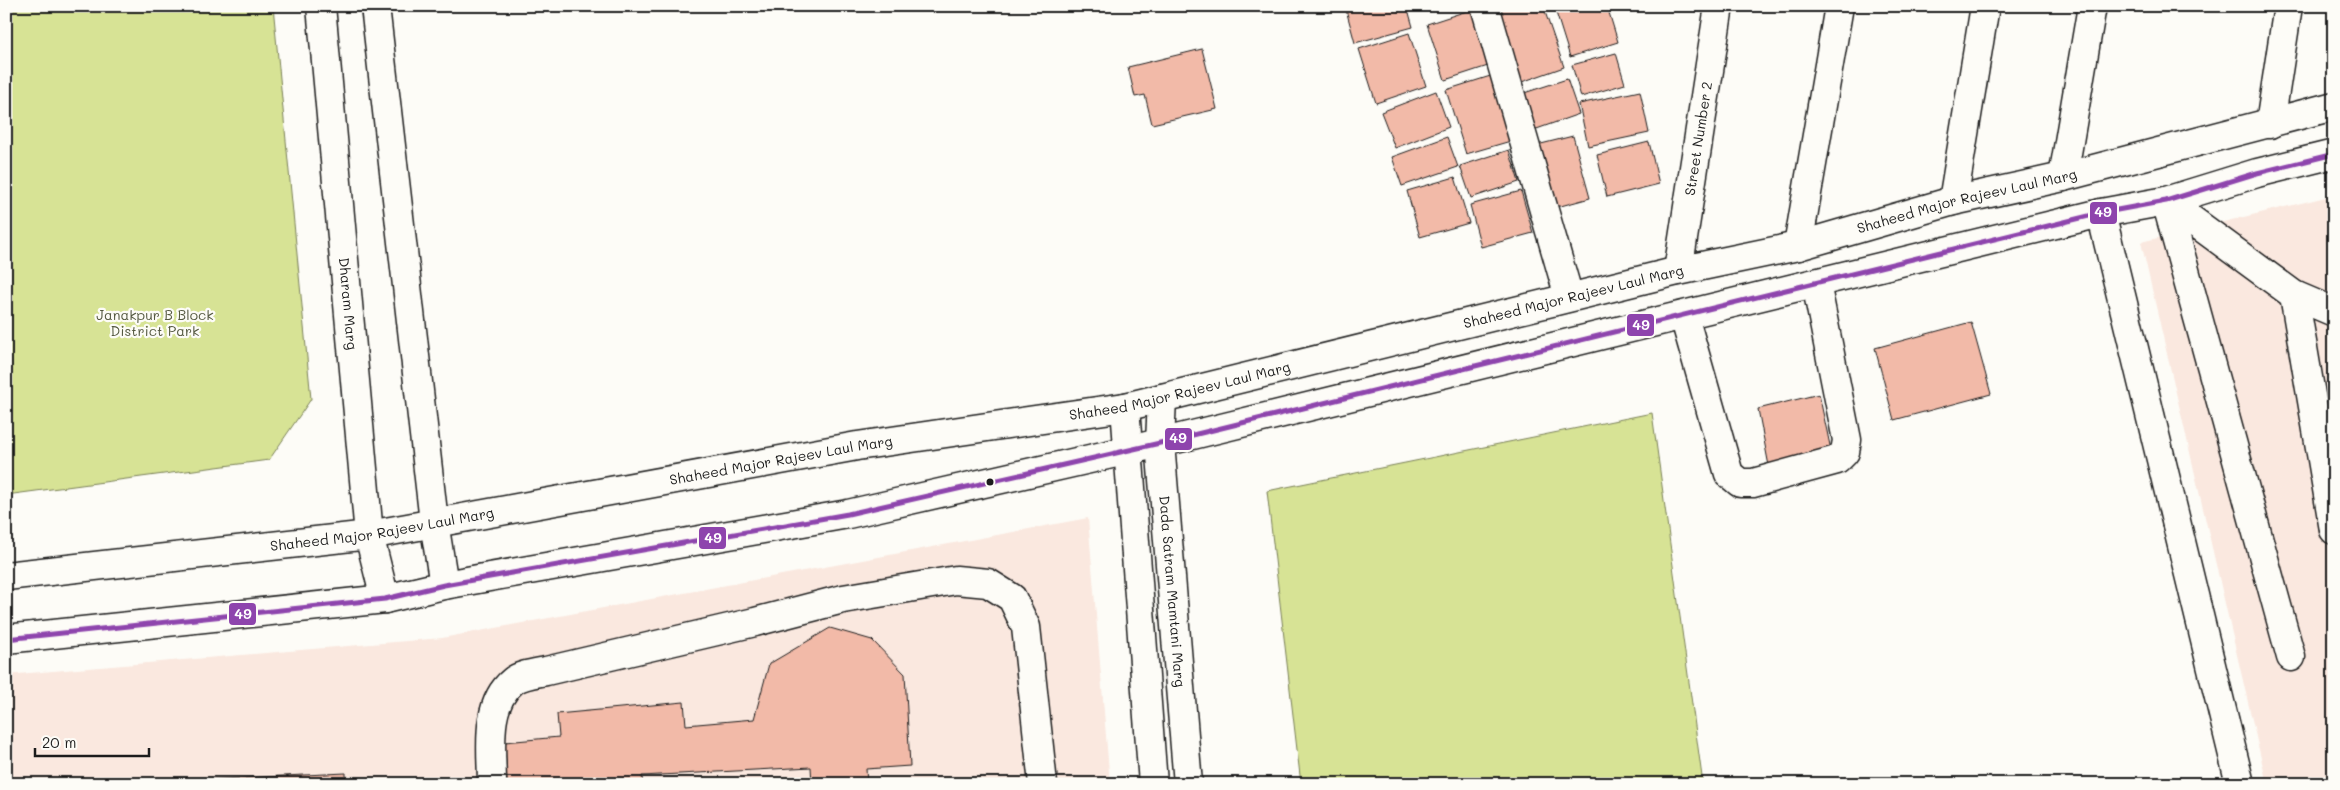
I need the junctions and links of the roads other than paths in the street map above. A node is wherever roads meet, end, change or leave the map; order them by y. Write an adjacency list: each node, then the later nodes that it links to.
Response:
1 (321, 6): 29 (street, Dharam Marg)
2 (375, 6): 27 (street)
3 (1485, 6): 20 (street)
4 (1719, 6): 17 (street, Street Number 2)
5 (1839, 6): 16 (street)
6 (1985, 6): 13 (street)
7 (2092, 6): 12 (street)
8 (2288, 6): 10 (street)
9 (2334, 106): 10 (street, Shaheed Major Rajeev Laul Marg)
10 (2270, 124): 12 (street, Shaheed Major Rajeev Laul Marg)
11 (2334, 154): 14 (street)
12 (2063, 177): 13 (street, Shaheed Major Rajeev Laul Marg)
13 (1953, 201): 16 (street, Shaheed Major Rajeev Laul Marg)
14 (2166, 201): 15 (street); 19 (street); 34 (street)
15 (2102, 213): 18 (street); 39 (street)
16 (1798, 246): 17 (street, Shaheed Major Rajeev Laul Marg)
17 (1678, 270): 20 (street, Shaheed Major Rajeev Laul Marg)
18 (1816, 284): 22 (street); 22 (street)
19 (2294, 295): 21 (street); 28 (street)
20 (1569, 297): 23 (street, Shaheed Major Rajeev Laul Marg)
21 (2334, 312)
22 (1684, 316): 25 (street)
23 (1162, 398): 24 (street, Shaheed Major Rajeev Laul Marg); 25 (street, Dada Satram Mamtani Marg)
24 (1125, 407): 26 (street); 27 (street, Shaheed Major Rajeev Laul Marg)
25 (1160, 443): 26 (street); 38 (street, Dada Satram Mamtani Marg)
26 (1128, 450): 31 (street); 37 (street)
27 (434, 522): 29 (street, Shaheed Major Rajeev Laul Marg); 31 (street)
28 (2334, 530)
29 (369, 535): 30 (street, Shaheed Major Rajeev Laul Marg); 32 (street, Dharam Marg)
30 (6, 576)
31 (444, 585): 32 (street)
32 (384, 599): 33 (street)
33 (6, 639)
34 (2291, 657)
35 (492, 784): 36 (street)
36 (1043, 784)
37 (1153, 784)
38 (1188, 784)
39 (2240, 784)

